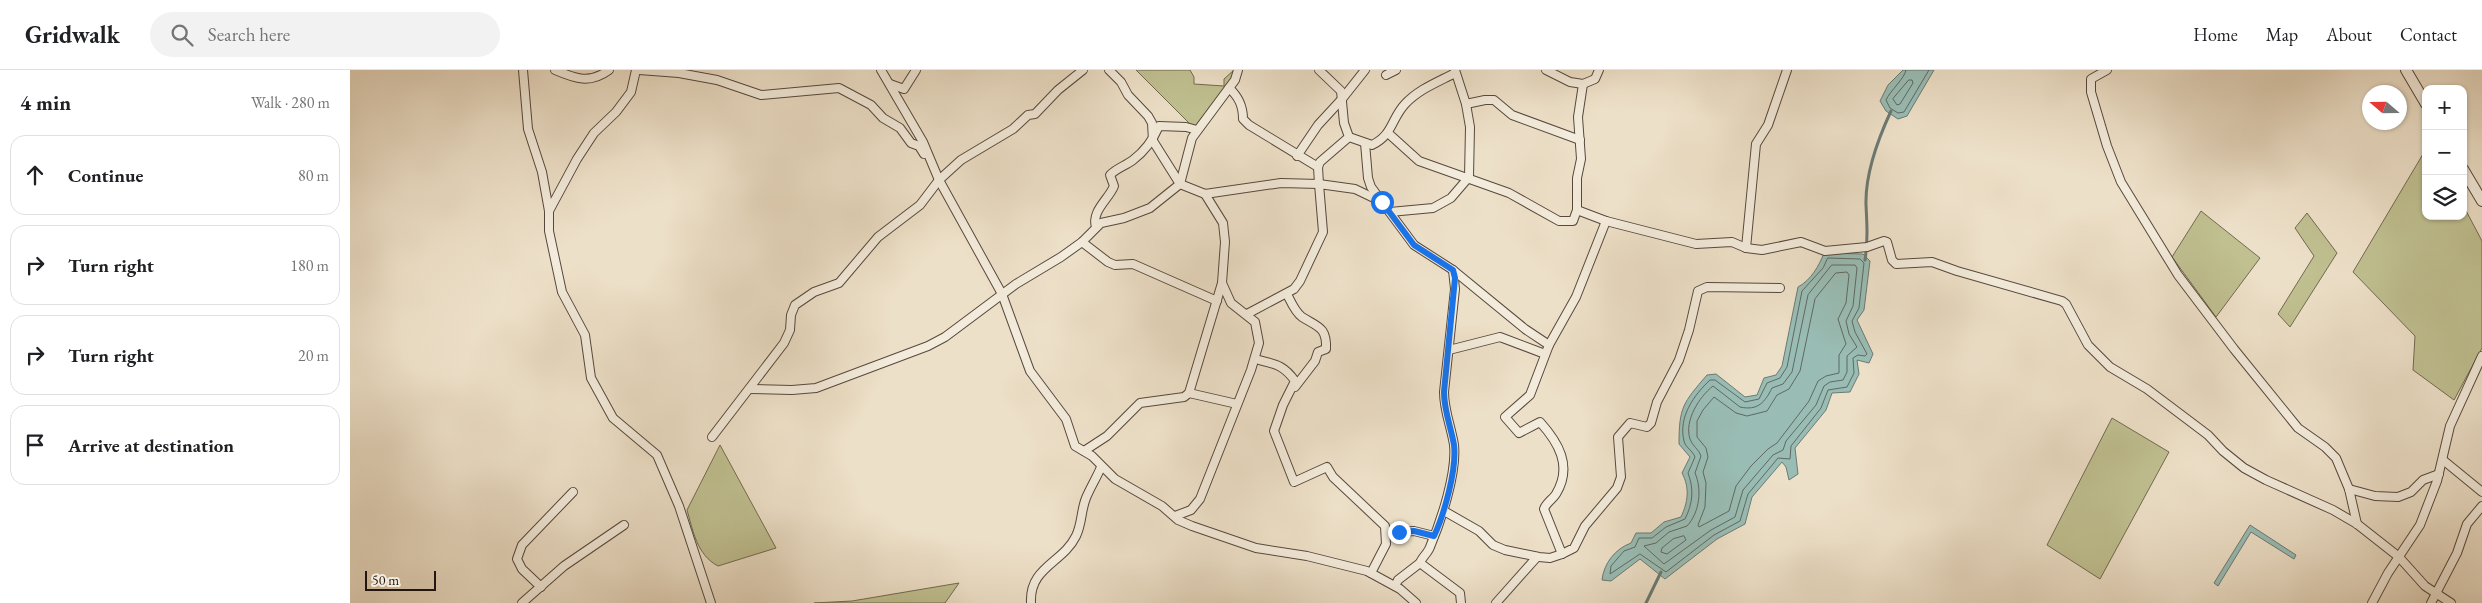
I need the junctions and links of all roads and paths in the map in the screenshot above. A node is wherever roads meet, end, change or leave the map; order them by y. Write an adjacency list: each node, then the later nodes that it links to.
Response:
1 (523, 70): 43 (street)
2 (555, 70): 3 (street)
3 (609, 70)
4 (638, 70): 36 (street); 43 (street)
5 (881, 70): 20 (street)
6 (916, 70): 20 (street)
7 (1109, 70): 30 (street)
8 (1238, 70): 22 (street)
9 (1319, 70): 24 (street)
10 (1365, 70): 24 (street)
11 (1396, 70): 19 (street)
12 (1546, 70): 21 (street)
13 (1599, 70): 21 (street)
14 (1787, 70): 48 (street)
15 (2107, 70): 72 (street)
16 (2406, 70): 23 (street)
17 (1078, 71): 36 (street)
18 (1455, 71): 25 (street); 27 (street)
19 (1386, 76)
20 (890, 84): 36 (street)
21 (1583, 84): 29 (street)
22 (1229, 88): 26 (street); 32 (street)
23 (2422, 97)
24 (1342, 99): 28 (street); 32 (street)
25 (1466, 104): 29 (street); 35 (street)
26 (1197, 130): 30 (street); 37 (street)
27 (1388, 133): 31 (street); 35 (street)
28 (1348, 137): 31 (street); 33 (street)
29 (1580, 140): 42 (street)
30 (1153, 141): 37 (street); 46 (street)
31 (1365, 143): 41 (street)
32 (1297, 156): 33 (street)
33 (1318, 167): 38 (street)
34 (2467, 175): 40 (street)
35 (1469, 177): 42 (street); 44 (street)
36 (939, 178): 52 (street); 63 (street)
37 (1180, 184): 39 (street); 46 (street)
38 (1319, 184): 39 (street); 41 (street); 53 (street)
39 (1205, 194): 50 (street)
40 (2482, 201)
41 (1382, 202): 44 (street)
42 (1577, 210): 45 (street)
43 (549, 211): 91 (street)
44 (1390, 212): 49 (street)
45 (1606, 221): 48 (street); 56 (street)
46 (1096, 227): 47 (street)
47 (1082, 242): 52 (street); 54 (street)
48 (1746, 248): 78 (street)
49 (1453, 270): 56 (street); 57 (street)
50 (1222, 283): 54 (street); 55 (street)
51 (1780, 288): 82 (street)
52 (1002, 294): 63 (street); 68 (street)
53 (1287, 294): 55 (street); 66 (street)
54 (1217, 301): 64 (street)
55 (1248, 314): 60 (street)
56 (1549, 345): 58 (street)
57 (1449, 350): 58 (street); 76 (street)
58 (1545, 354): 82 (street)
59 (2482, 356): 61 (street)
60 (1255, 359): 65 (street); 66 (street)
61 (2473, 373): 62 (street); 69 (street)
62 (2482, 377)
63 (750, 389): 67 (street)
64 (1189, 393): 65 (street); 68 (street)
65 (1237, 404): 77 (street)
66 (1283, 405): 80 (street)
67 (712, 437)
68 (1084, 451): 70 (street)
69 (2443, 460): 71 (street); 74 (street)
70 (1102, 467): 77 (street); 92 (street)
71 (2439, 474): 72 (street); 84 (street)
72 (2348, 489): 78 (street)
73 (573, 492): 88 (street)
74 (2482, 492)
75 (2482, 506): 89 (street)
76 (1444, 511): 81 (street); 83 (street)
77 (1175, 516): 86 (street)
78 (2357, 524): 84 (street)
79 (624, 525): 88 (street)
80 (1386, 533): 81 (street); 86 (street)
81 (1434, 536): 85 (street)
82 (1562, 554): 83 (street)
83 (1537, 557): 95 (street)
84 (2399, 557): 89 (street); 96 (street)
85 (1420, 563): 87 (street); 94 (street)
86 (1371, 573): 87 (street)
87 (1395, 586): 93 (street)
88 (542, 587): 90 (street)
89 (2436, 594): 97 (street); 98 (street)
90 (522, 603)
91 (711, 603)
92 (1031, 603)
93 (1416, 603)
94 (1461, 603)
95 (1496, 603)
96 (2372, 603)
97 (2431, 603)
98 (2451, 603)

